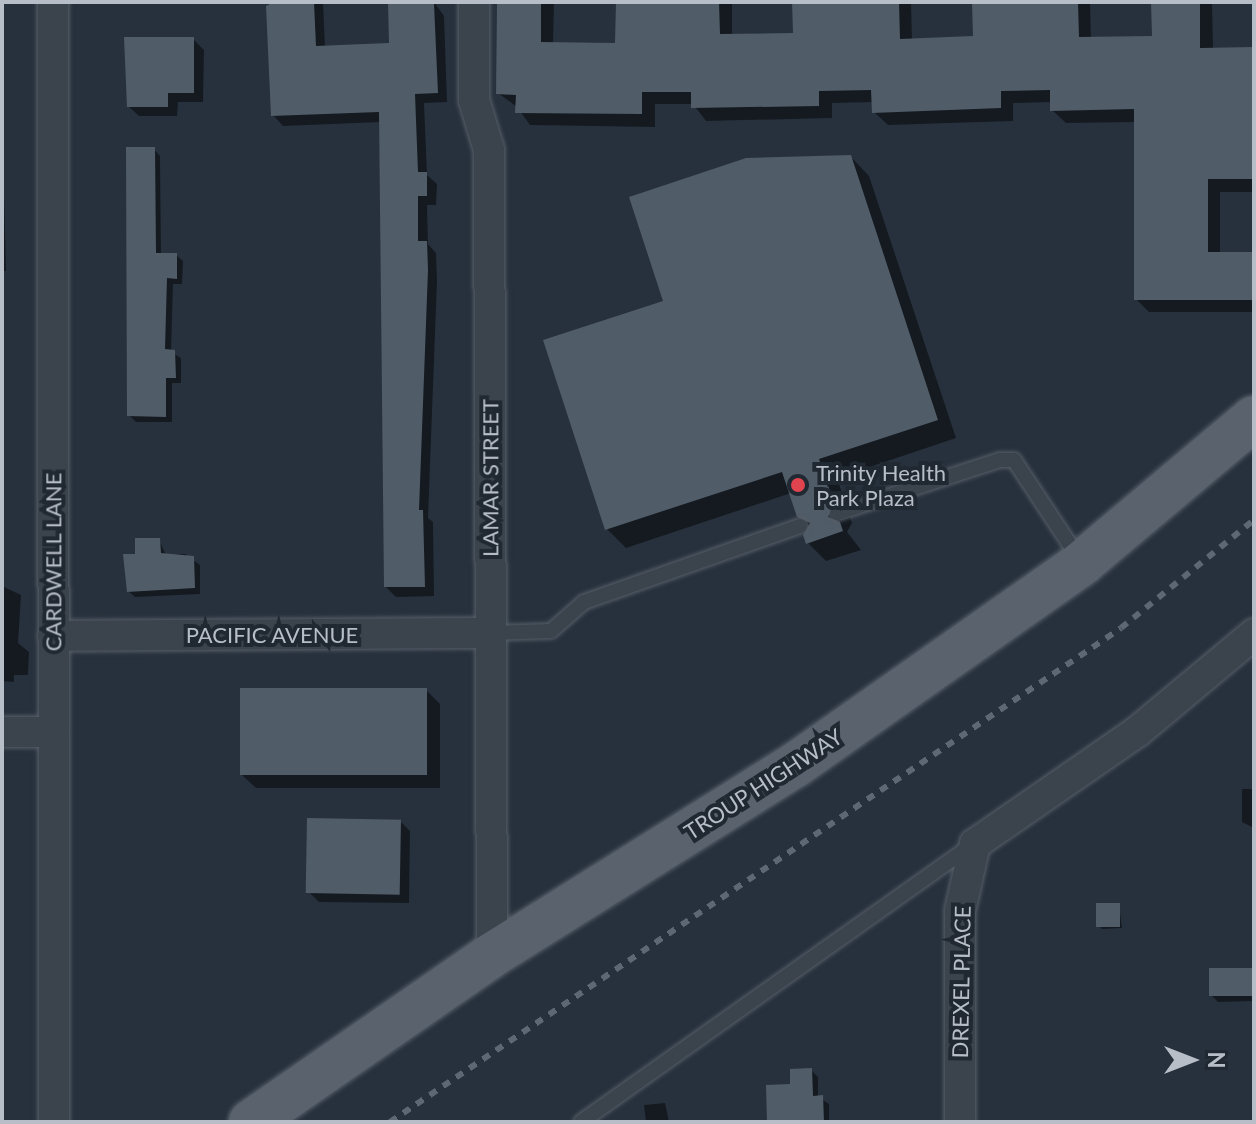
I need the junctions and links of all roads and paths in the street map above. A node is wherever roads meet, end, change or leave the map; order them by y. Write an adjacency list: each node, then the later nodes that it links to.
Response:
1 (53, 2): 9 (street, CARDWELL LANE)
2 (474, 2): 7 (street, LAMAR STREET)
3 (1254, 418): 6 (main road, TROUP HIGHWAY)
4 (837, 513): 6 (lane)
5 (800, 526): 7 (lane)
6 (1082, 563): 13 (main road, TROUP HIGHWAY)
7 (490, 633): 9 (street, PACIFIC AVENUE); 13 (street, LAMAR STREET)
8 (1254, 634): 12 (street)
9 (53, 636): 11 (street, CARDWELL LANE)
10 (2, 732): 11 (street)
11 (53, 732): 14 (street, CARDWELL LANE)
12 (975, 844): 16 (lane); 17 (street, DREXEL PLACE)
13 (492, 955): 15 (main road, TROUP HIGHWAY)
14 (54, 1122)
15 (251, 1122)
16 (581, 1122)
17 (960, 1122)

